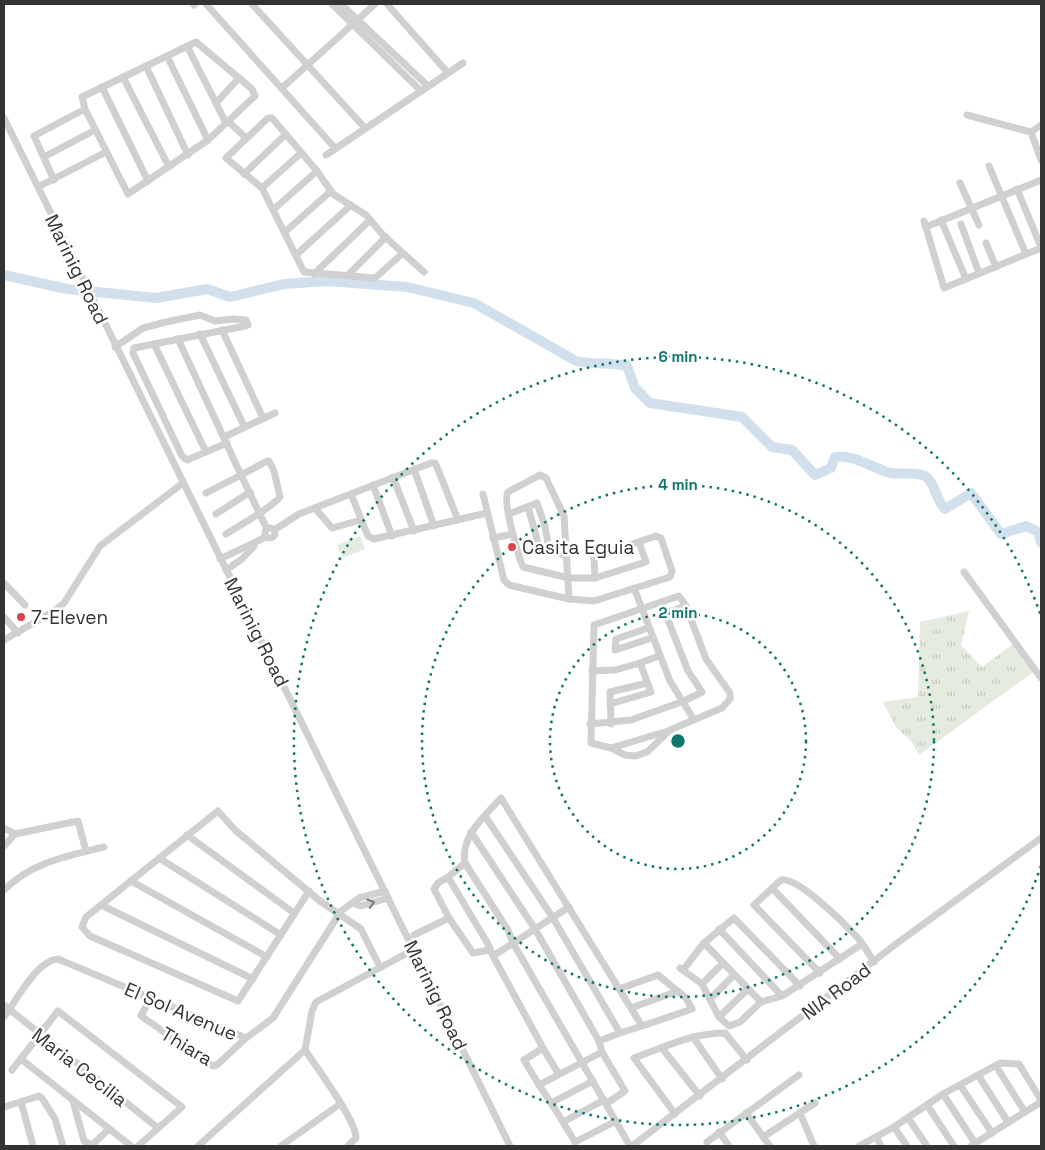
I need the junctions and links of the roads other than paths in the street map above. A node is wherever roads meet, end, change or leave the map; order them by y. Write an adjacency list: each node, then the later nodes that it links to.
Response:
1 (206, 4): 18 (street)
2 (252, 4): 11 (street)
3 (332, 4): 7 (street)
4 (341, 4): 7 (street)
5 (375, 4): 7 (street)
6 (387, 4): 13 (street)
7 (355, 22): 11 (street); 16 (street); 19 (street)
8 (188, 46): 9 (street); 15 (street); 20 (street)
9 (167, 56): 12 (street); 31 (street)
10 (463, 63): 13 (street)
11 (307, 65): 18 (street); 26 (street)
12 (146, 66): 14 (street); 35 (street)
13 (448, 73): 16 (street)
14 (123, 77): 17 (street); 40 (street)
15 (239, 78): 20 (street); 24 (street)
16 (428, 86): 19 (street)
17 (102, 87): 21 (street); 45 (street)
18 (282, 88): 32 (street)
19 (421, 91): 26 (street)
20 (216, 103): 24 (street)
21 (85, 109): 27 (street); 37 (street)
22 (967, 115): 28 (street)
23 (4, 118): 47 (street, Marinig Road)
24 (227, 122): 30 (street); 31 (street)
25 (1041, 125): 28 (street)
26 (365, 128): 32 (street)
27 (96, 130): 33 (street); 37 (street)
28 (1030, 132): 38 (street)
29 (286, 134): 30 (street); 34 (street); 42 (street)
30 (246, 138): 42 (street)
31 (208, 140): 35 (street)
32 (334, 147): 36 (street)
33 (106, 152): 43 (street); 45 (street)
34 (301, 153): 41 (street); 48 (street)
35 (188, 155): 40 (street)
36 (326, 155)
37 (44, 157): 43 (street)
38 (1041, 160)
39 (989, 166): 51 (street)
40 (169, 167): 45 (street)
41 (317, 171): 50 (street); 54 (street)
42 (244, 174): 48 (street)
43 (54, 180): 47 (street)
44 (1041, 180): 49 (street)
45 (148, 181)
46 (960, 183): 53 (street)
47 (38, 187): 76 (street, Marinig Road)
48 (262, 188): 54 (street)
49 (1017, 189): 51 (street); 62 (street)
50 (331, 191): 52 (street); 59 (street)
51 (1001, 196): 53 (street); 64 (street)
52 (351, 205): 55 (street); 65 (street)
53 (971, 208): 56 (street); 58 (street)
54 (274, 209): 59 (street)
55 (370, 220): 60 (street); 69 (street)
56 (941, 220): 71 (street); 71 (street)
57 (961, 224): 68 (street)
58 (979, 225)
59 (285, 232): 65 (street)
60 (386, 238): 63 (street); 70 (street)
61 (986, 243): 66 (street)
62 (1041, 248): 64 (street)
63 (404, 253): 67 (street); 70 (street)
64 (1026, 254): 66 (street)
65 (296, 255): 69 (street)
66 (996, 267): 68 (street)
67 (424, 272)
68 (980, 273): 71 (street)
69 (314, 274): 70 (street)
70 (348, 275)
71 (966, 279)
72 (222, 330): 73 (street); 76 (street); 78 (street)
73 (200, 334): 74 (street); 79 (street)
74 (178, 339): 75 (street); 80 (street)
75 (154, 344): 81 (street); 81 (street)
76 (115, 347): 85 (street, Marinig Road)
77 (275, 413): 78 (street)
78 (263, 418): 79 (street)
79 (244, 426): 80 (street)
80 (225, 440): 81 (street); 83 (street)
81 (206, 452)
82 (414, 469): 84 (street); 98 (street); 99 (street)
83 (241, 475): 87 (street); 88 (street); 93 (street)
84 (393, 477): 86 (street); 100 (street)
85 (182, 484): 110 (street, Marinig Road); 125 (street)
86 (373, 485): 89 (street); 104 (street)
87 (250, 492): 93 (street); 95 (street)
88 (206, 493)
89 (351, 494): 92 (street); 97 (street)
90 (483, 494): 94 (street)
91 (528, 507): 96 (street); 108 (street); 108 (street)
92 (314, 508): 97 (street); 101 (street)
93 (260, 511): 101 (street); 102 (street)
94 (487, 512): 98 (street); 105 (street)
95 (216, 514)
96 (509, 514): 103 (street); 109 (street)
97 (361, 520): 104 (street)
98 (458, 520): 99 (street)
99 (434, 526): 100 (street)
100 (414, 531): 104 (street)
101 (269, 532): 107 (street)
102 (226, 534)
103 (514, 534): 105 (street); 113 (street)
104 (392, 536)
105 (493, 538): 117 (street)
106 (639, 542): 114 (street); 114 (street); 116 (street)
107 (256, 544): 110 (street); 111 (street)
108 (549, 551): 109 (street)
109 (567, 556): 113 (street)
110 (220, 559): 111 (street, Marinig Road)
111 (226, 570): 156 (street, Marinig Road)
112 (964, 572): 131 (street)
113 (569, 578): 114 (street); 117 (street)
114 (595, 578)
115 (4, 583): 119 (street)
116 (634, 588): 117 (street); 121 (street)
117 (569, 599)
118 (661, 602): 120 (street); 121 (street); 122 (street)
119 (25, 605)
120 (686, 606): 122 (street); 135 (street)
121 (641, 610): 124 (street); 130 (street)
122 (665, 613): 133 (street)
123 (4, 617): 125 (street)
124 (648, 628): 126 (street); 126 (street)
125 (18, 633): 127 (street)
126 (652, 638): 128 (street)
127 (4, 640)
128 (659, 656): 129 (street); 133 (street)
129 (640, 664): 130 (street); 132 (street)
130 (592, 671): 136 (street)
131 (1041, 678)
132 (647, 683): 134 (street); 134 (street)
133 (684, 701): 135 (street); 137 (street)
134 (610, 704): 137 (street)
135 (694, 720): 138 (street)
136 (590, 724): 137 (street); 139 (street)
137 (611, 724)
138 (670, 730): 139 (street); 139 (street)
139 (611, 748)
140 (485, 816): 142 (street); 158 (street); 162 (street)
141 (4, 828): 143 (street)
142 (470, 832): 150 (street); 163 (street)
143 (15, 834): 146 (street); 148 (street)
144 (187, 835): 149 (street); 155 (street); 159 (street)
145 (1041, 838): 174 (street, NIA Road)
146 (4, 846)
147 (104, 847): 148 (street)
148 (86, 851): 154 (street)
149 (158, 858): 152 (street); 165 (street)
150 (465, 863): 151 (street); 167 (street)
151 (448, 877): 161 (street); 171 (street)
152 (130, 881): 157 (street); 172 (street)
153 (772, 888): 169 (street); 173 (street); 177 (street)
154 (4, 890)
155 (309, 891): 159 (street); 160 (street)
156 (387, 894): 160 (street, El Sol Avenue); 170 (street, Marinig Road)
157 (101, 905): 179 (street); 179 (street)
158 (569, 907): 162 (street); 182 (street)
159 (294, 913): 165 (street)
160 (338, 915): 176 (street); 197 (street, El Sol Avenue)
161 (449, 918): 166 (street); 171 (street)
162 (553, 918): 163 (street); 194 (street)
163 (535, 929): 167 (street); 198 (street)
164 (719, 929): 168 (street); 181 (street); 185 (street)
165 (280, 935): 172 (street)
166 (414, 935)
167 (512, 943): 171 (street); 205 (street)
168 (704, 943): 175 (street); 180 (street)
169 (862, 944): 173 (street); 174 (street)
170 (413, 950): 176 (street); 250 (street, Marinig Road)
171 (492, 953): 199 (street)
172 (267, 957): 179 (street)
173 (840, 959): 177 (street)
174 (874, 962): 204 (street, NIA Road)
175 (723, 963): 178 (street); 180 (street)
176 (380, 967): 201 (street)
177 (820, 973): 181 (street)
178 (734, 975): 183 (street); 187 (street)
179 (253, 979)
180 (702, 984): 187 (street)
181 (800, 986): 185 (street)
182 (620, 989): 184 (street); 190 (street)
183 (748, 989): 188 (street); 192 (street)
184 (678, 991): 190 (street); 193 (street)
185 (782, 996): 188 (street)
186 (150, 997): 189 (street, El Sol Avenue); 197 (street, El Sol Avenue); 197 (street, Thiara)
187 (710, 999): 192 (street)
188 (761, 1002): 192 (street)
189 (6, 1008): 191 (street, El Sol Avenue); 195 (street, Maria Cecilia)
190 (631, 1008): 193 (street)
191 (4, 1017)
192 (719, 1017)
193 (642, 1026): 194 (street)
194 (620, 1033): 198 (street)
195 (39, 1035): 203 (street); 235 (street, Maria Cecilia); 235 (street)
196 (693, 1037): 200 (street); 204 (street); 211 (street)
197 (246, 1038)
198 (599, 1040): 202 (street)
199 (543, 1048): 208 (street); 213 (street)
200 (662, 1048): 216 (street); 229 (street)
201 (305, 1050): 223 (street); 247 (street)
202 (602, 1052): 205 (street); 220 (street)
203 (21, 1060): 207 (street); 217 (street)
204 (746, 1060): 211 (street, NIA Road)
205 (582, 1061): 208 (street); 212 (street)
206 (996, 1066): 209 (street); 218 (street); 226 (street)
207 (12, 1070)
208 (558, 1073): 213 (street)
209 (978, 1075): 214 (street); 233 (street)
210 (799, 1076): 227 (street)
211 (722, 1078): 216 (street, NIA Road)
212 (593, 1081): 220 (street); 221 (street)
213 (539, 1085): 221 (street)
214 (960, 1085): 215 (street); 238 (street)
215 (943, 1094): 224 (street); 242 (street)
216 (700, 1096): 229 (street, NIA Road)
217 (73, 1101): 236 (street); 236 (street)
218 (1041, 1101): 226 (street)
219 (21, 1102): 225 (street); 243 (street); 244 (street)
220 (606, 1102): 231 (street); 232 (street)
221 (551, 1103): 232 (street)
222 (815, 1103): 228 (street)
223 (340, 1104): 248 (street); 249 (street)
224 (927, 1105): 230 (street); 259 (street)
225 (4, 1108)
226 (1025, 1112): 233 (street)
227 (746, 1113): 237 (street); 240 (street)
228 (800, 1113): 240 (street); 254 (street)
229 (675, 1114): 251 (street, NIA Road)
230 (908, 1118): 234 (street); 258 (street)
231 (616, 1121): 232 (street); 251 (street)
232 (563, 1122)
233 (1008, 1122): 238 (street)
234 (894, 1127): 239 (street); 257 (street)
235 (158, 1128): 246 (street)
236 (109, 1129): 245 (street)
237 (719, 1132): 241 (street); 252 (street)
238 (992, 1133): 242 (street)
239 (876, 1137): 255 (street); 256 (street)
240 (764, 1138): 253 (street)
241 (707, 1142)
242 (973, 1145)
243 (33, 1146)
244 (63, 1146)
245 (131, 1146)
246 (138, 1146)
247 (198, 1146)
248 (281, 1146)
249 (348, 1146)
250 (510, 1146)
251 (631, 1146)
252 (729, 1146)
253 (770, 1146)
254 (814, 1146)
255 (859, 1146)
256 (882, 1146)
257 (907, 1146)
258 (927, 1146)
259 (954, 1146)

